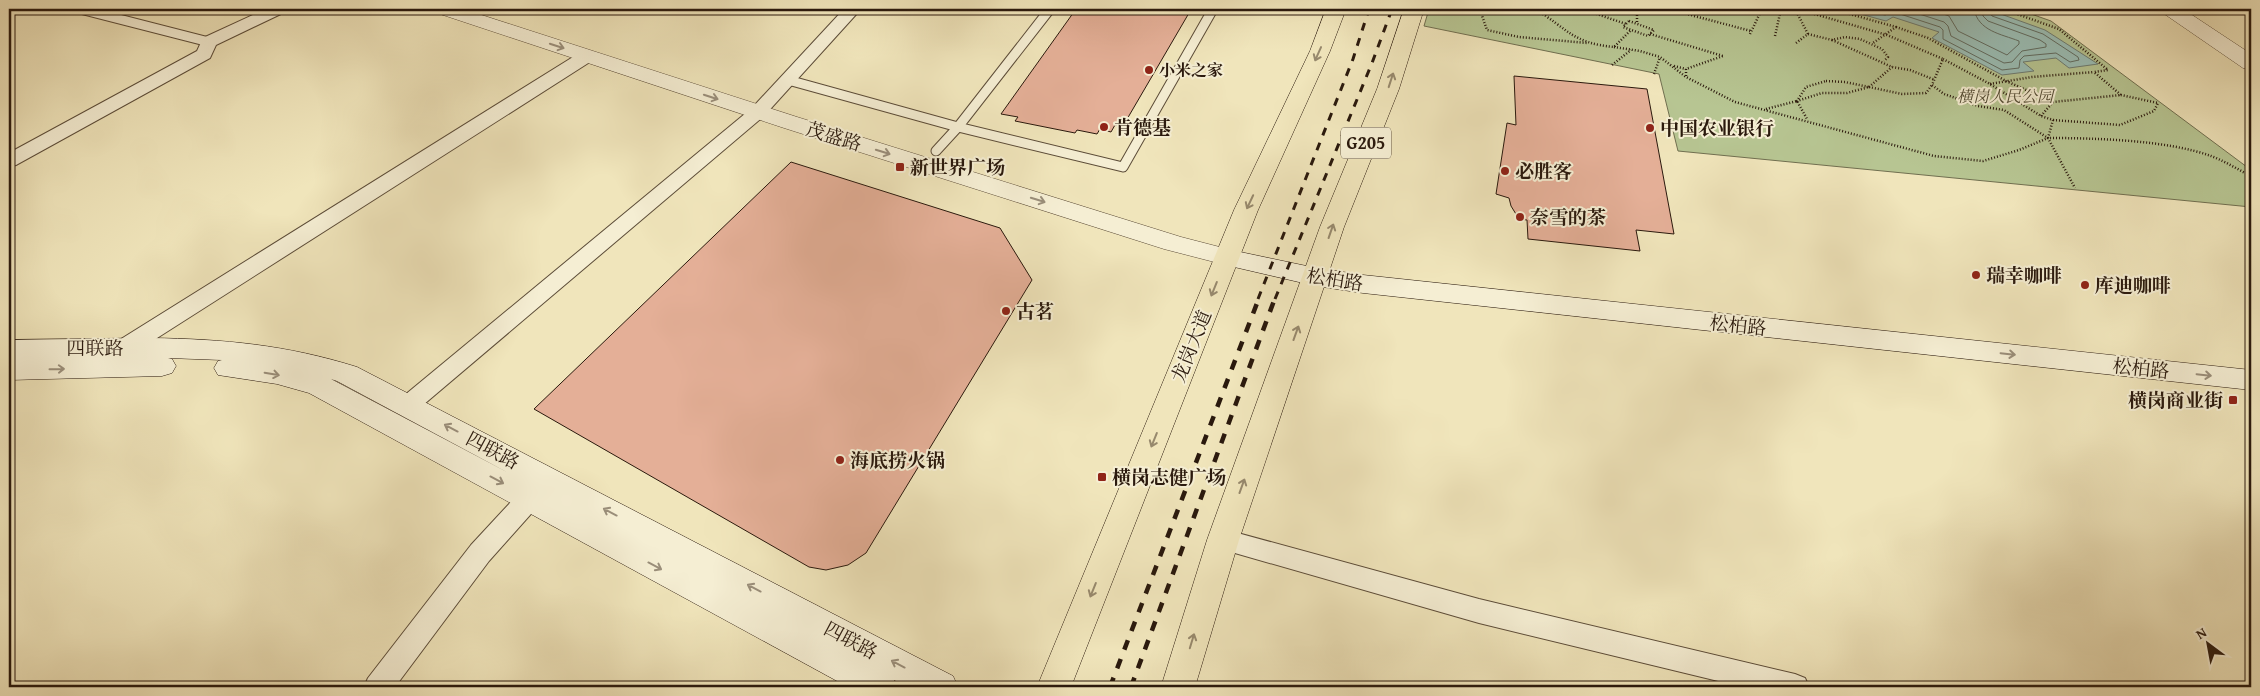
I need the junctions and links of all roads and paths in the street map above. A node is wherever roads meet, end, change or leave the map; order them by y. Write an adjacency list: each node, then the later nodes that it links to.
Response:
1 (80, 9): 31 (lane)
2 (279, 9): 31 (street)
3 (444, 9): 38 (main road, 茂盛路, one-way to 38)
4 (491, 9): 59 (main road, 茂盛路)
5 (853, 9): 50 (street)
6 (1050, 9): 64 (lane)
7 (1213, 9): 64 (lane)
8 (1336, 9): 70 (highway, 龙岗大道, one-way to 70)
9 (1414, 9): 71 (highway, G205, one-way to 9)
10 (1482, 9): 32 (path)
11 (1535, 9): 32 (path)
12 (1582, 9): 22 (path)
13 (1638, 9): 23 (path)
14 (1668, 9): 15 (path)
15 (1762, 9)
16 (1781, 9): 29 (path)
17 (1796, 9): 27 (path); 28 (path)
18 (1832, 9): 24 (path)
19 (2003, 9): 47 (path)
20 (2170, 9): 42 (main road)
21 (2188, 9): 37 (main road)
22 (1626, 24): 23 (path); 25 (path)
23 (1637, 24): 26 (path)
24 (1896, 27): 28 (path); 52 (path)
25 (1631, 30): 26 (path); 35 (path)
26 (1650, 34): 46 (path)
27 (1808, 34): 30 (path); 33 (path)
28 (1887, 35): 34 (path); 40 (path)
29 (1775, 36)
30 (1832, 40): 34 (path); 41 (path)
31 (209, 42): 67 (street)
32 (1588, 43): 35 (path)
33 (1796, 43)
34 (1872, 44): 41 (path)
35 (1614, 47): 36 (path)
36 (1631, 50): 39 (path); 43 (path)
37 (2251, 51)
38 (587, 56): 59 (main road, 茂盛路, one-way to 59); 72 (street)
39 (1660, 57): 44 (path); 48 (path)
40 (1943, 59): 51 (path); 53 (path)
41 (1884, 61): 45 (path)
42 (2251, 63)
43 (1612, 65)
44 (1671, 65): 46 (path); 49 (path)
45 (1892, 66): 51 (path); 55 (path)
46 (1686, 69): 49 (path)
47 (2094, 72): 52 (path); 56 (path)
48 (1654, 74)
49 (1686, 77): 60 (path)
50 (788, 80): 59 (street); 64 (lane)
51 (1934, 80): 54 (path)
52 (2006, 81): 53 (path); 58 (path)
53 (1990, 84): 61 (path)
54 (1932, 85): 55 (path); 65 (path)
55 (1868, 88): 57 (path); 57 (path)
56 (2121, 95): 58 (path); 63 (path)
57 (1797, 101): 60 (path); 62 (path)
58 (2053, 102): 61 (path)
59 (765, 105): 66 (main road, 茂盛路); 70 (main road, 茂盛路, one-way to 70); 78 (street)
60 (1765, 110): 62 (path)
61 (2041, 116): 63 (path)
62 (1807, 120): 65 (path)
63 (2053, 120): 65 (path)
64 (958, 127): 66 (lane)
65 (2048, 138): 68 (path); 69 (path)
66 (936, 151): 70 (main road, 茂盛路)
67 (9, 161)
68 (2251, 174)
69 (2075, 188)
70 (1229, 250): 71 (main road, 松柏路); 84 (highway, 龙岗大道, one-way to 84)
71 (1318, 270): 74 (main road, 松柏路); 77 (main road, 松柏路, one-way to 77); 80 (highway, G205, one-way to 71)
72 (124, 348): 73 (main road, 四联路); 75 (street); 78 (main road, 四联路)
73 (9, 350)
74 (2251, 362)
75 (96, 368): 76 (main road, 四联路, one-way to 75); 79 (main road, 四联路, one-way to 79)
76 (9, 370)
77 (2251, 380)
78 (408, 405): 83 (main road, 四联路, one-way to 78)
79 (530, 498): 81 (street); 82 (main road, 四联路, one-way to 82)
80 (1223, 540): 85 (highway, G205, one-way to 80); 86 (street)
81 (378, 687)
82 (880, 687)
83 (941, 687)
84 (1054, 687)
85 (1178, 687)
86 (1795, 687)

